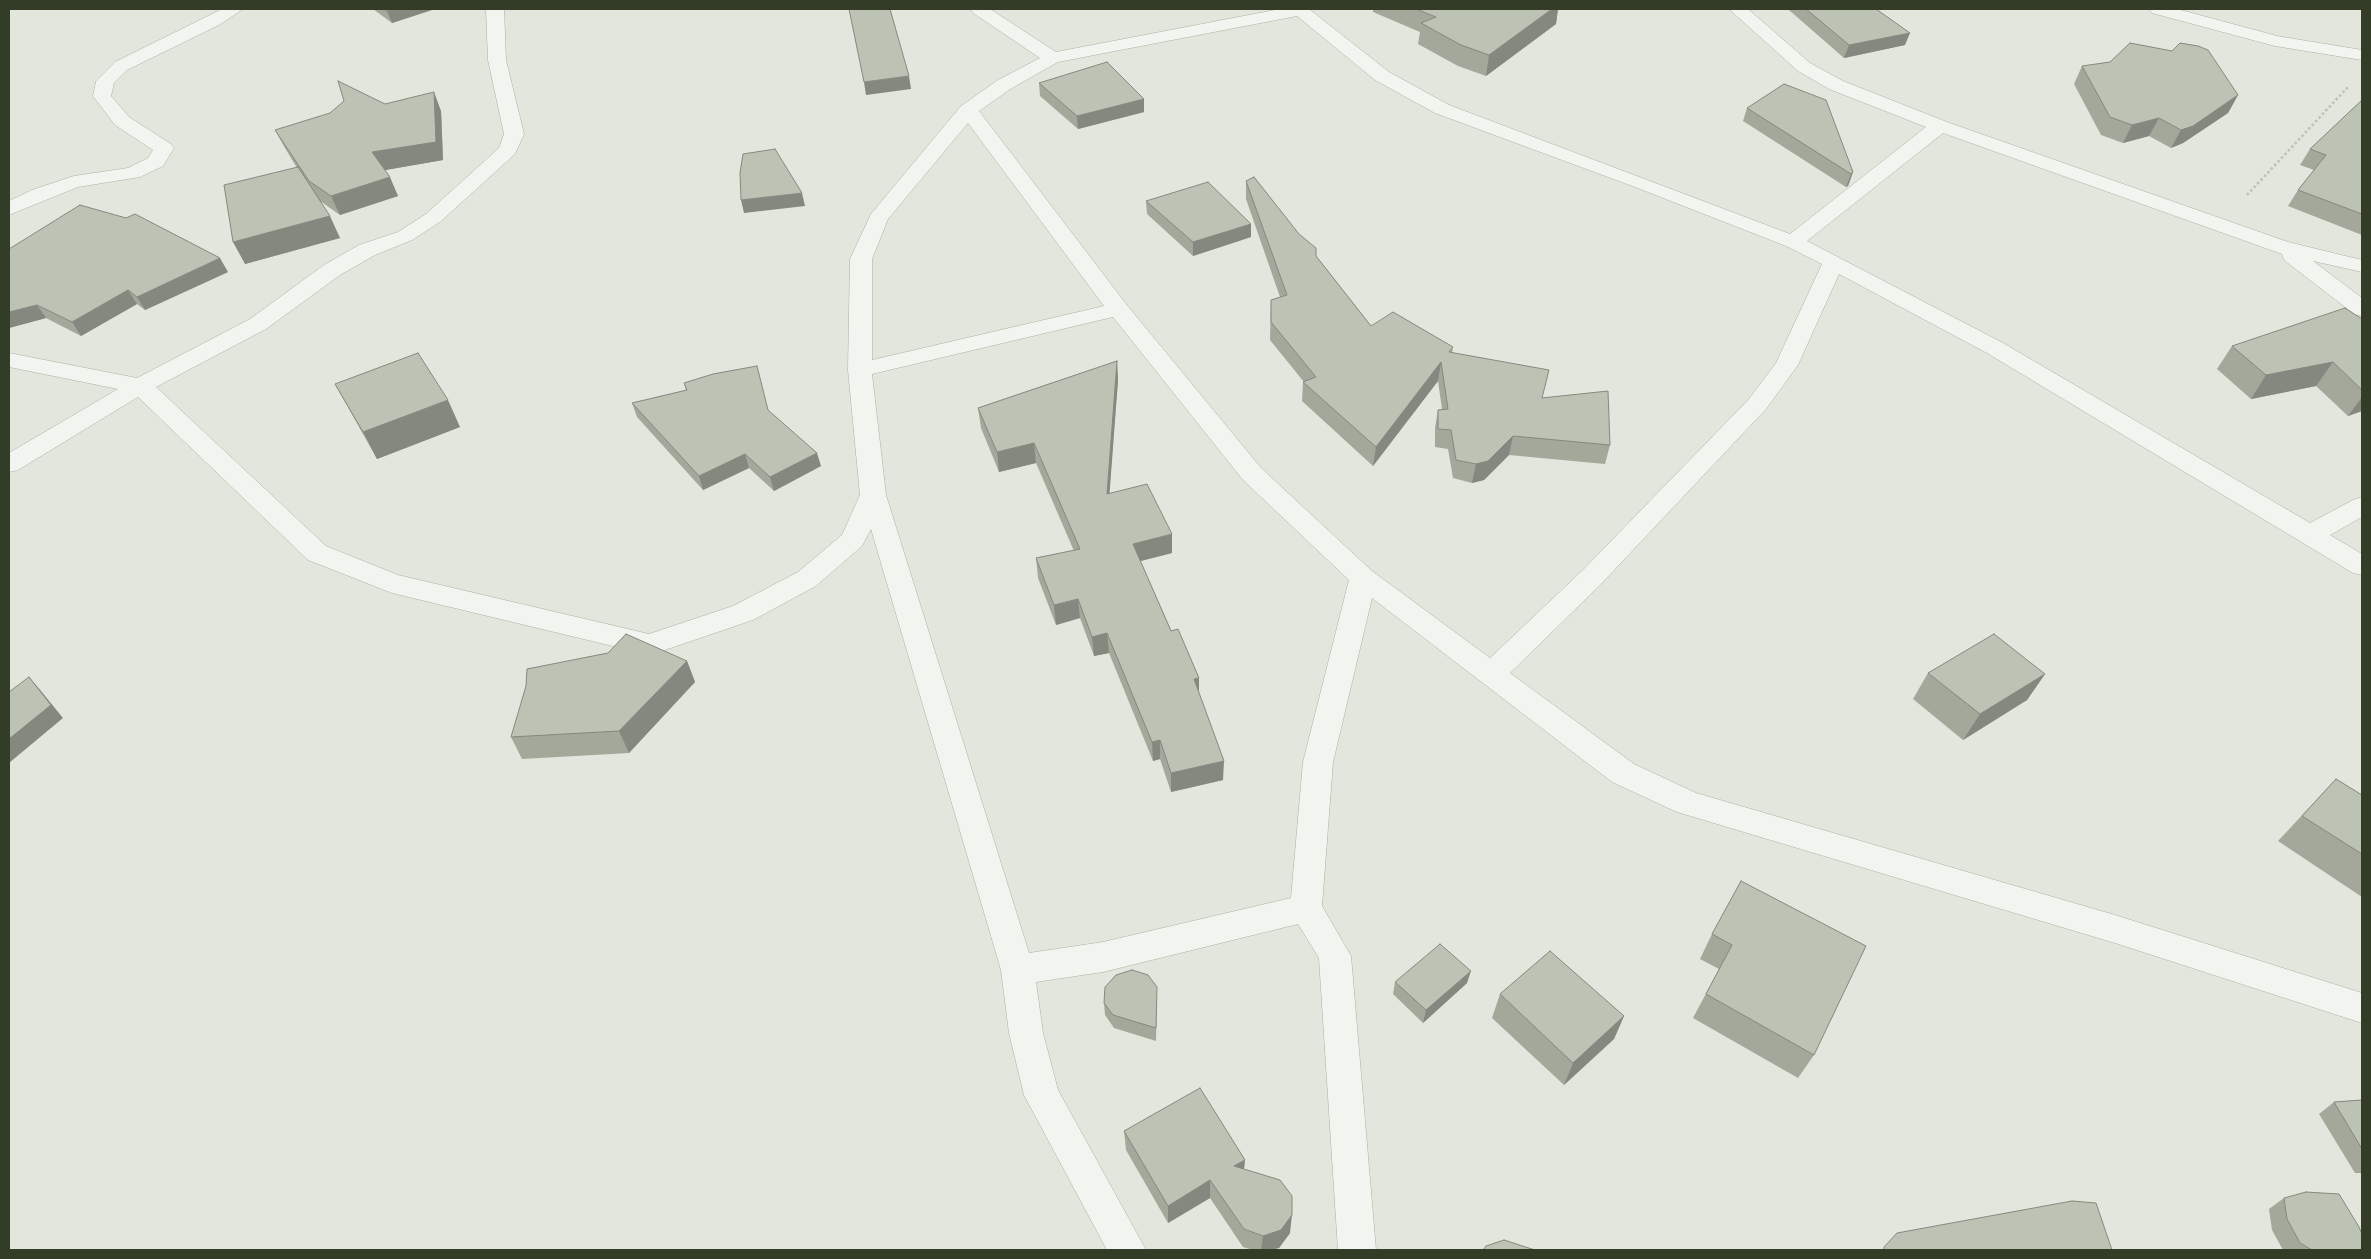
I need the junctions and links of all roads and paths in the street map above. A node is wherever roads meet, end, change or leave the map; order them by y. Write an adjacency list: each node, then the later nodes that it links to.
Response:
1 (234, 9): 12 (street)
2 (495, 9): 22 (street)
3 (979, 9): 8 (street)
4 (1738, 9): 11 (street)
5 (2158, 9): 7 (street)
6 (1299, 10): 8 (street); 14 (street)
7 (2362, 55)
8 (1053, 58): 10 (street)
9 (2349, 86): 13 (path)
10 (968, 110): 18 (street); 21 (street)
11 (1940, 126): 13 (street); 14 (street)
12 (9, 209)
13 (2220, 224): 15 (street)
14 (1793, 242): 16 (street)
15 (2281, 247): 17 (street); 19 (street)
16 (1834, 262): 26 (street); 29 (street)
17 (2362, 266)
18 (1118, 309): 21 (street); 28 (street)
19 (2362, 309)
20 (9, 360): 22 (street)
21 (860, 370): 24 (street)
22 (140, 386): 23 (street); 24 (street)
23 (9, 464)
24 (873, 496): 31 (street)
25 (2362, 506): 26 (street)
26 (2311, 534): 27 (street)
27 (2362, 566)
28 (1363, 578): 29 (street); 30 (street)
29 (1491, 674): 32 (street)
30 (1306, 908): 31 (street); 34 (street)
31 (1018, 970): 33 (street)
32 (2362, 1008)
33 (1127, 1250)
34 (1357, 1250)

